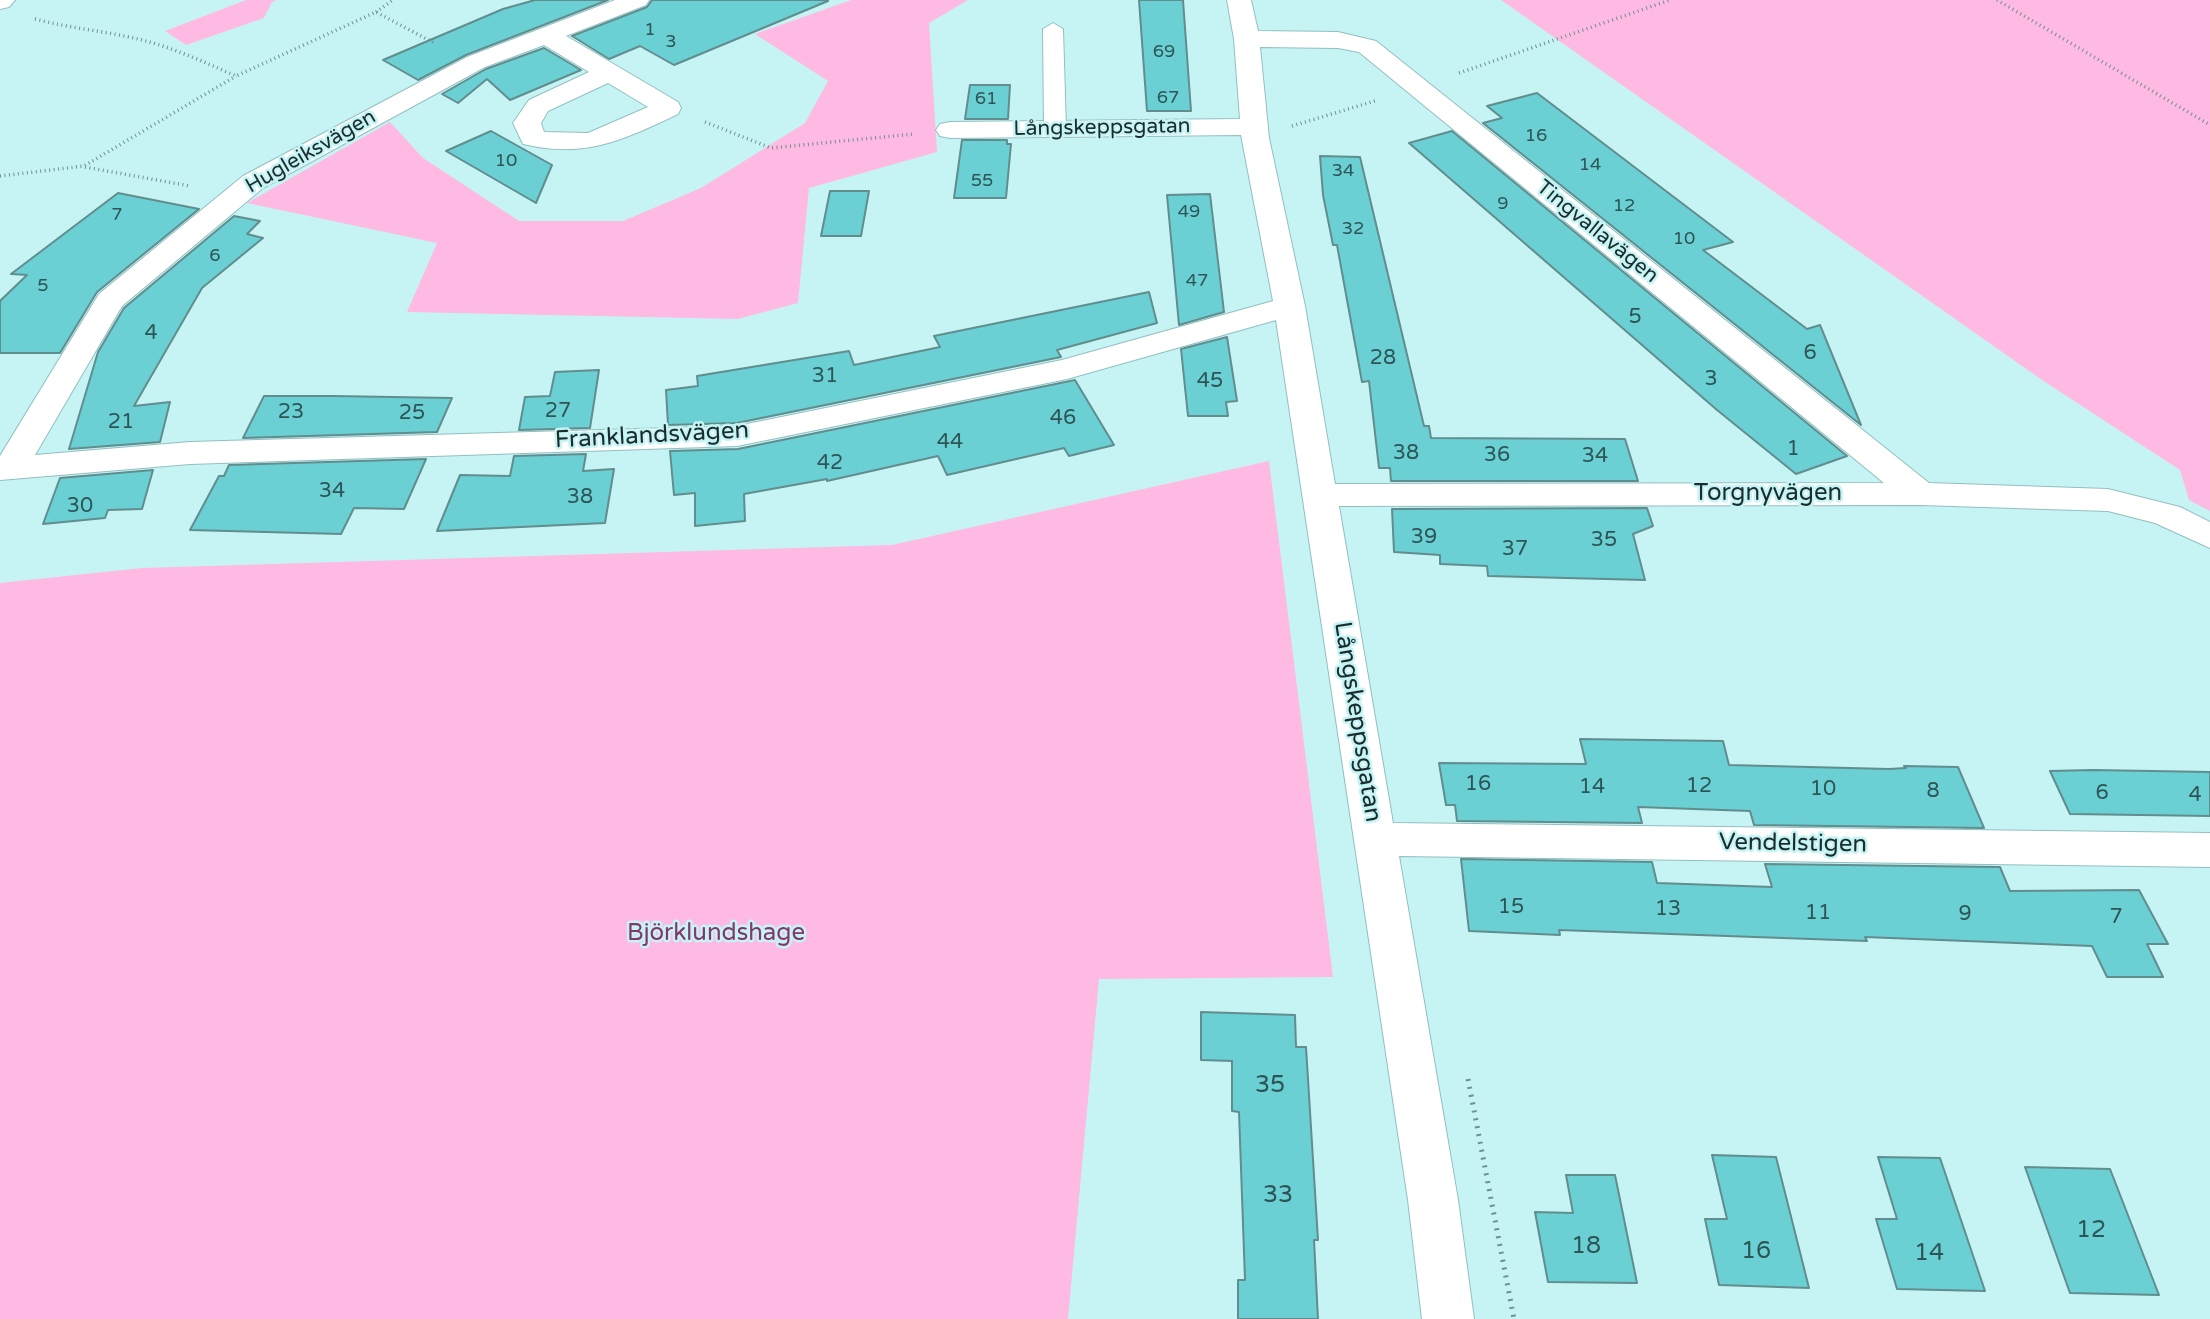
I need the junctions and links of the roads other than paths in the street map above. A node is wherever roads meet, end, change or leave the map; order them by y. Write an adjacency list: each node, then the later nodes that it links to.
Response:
1 (637, 0): 4 (street, Hugleiksvägen)
2 (1239, 0): 5 (street, Långskeppsgatan)
3 (1053, 29): 7 (lane)
4 (544, 34): 6 (street); 11 (street, Hugleiksvägen)
5 (1247, 39): 9 (street, Långskeppsgatan); 12 (street, Tingvallavägen)
6 (609, 73): 6 (street)
7 (1055, 129): 8 (street, Långskeppsgatan); 9 (street, Långskeppsgatan)
8 (950, 130)
9 (1254, 132): 10 (street, Långskeppsgatan)
10 (1289, 306): 11 (street, Franklandsvägen); 13 (street, Långskeppsgatan)
11 (5, 468)
12 (1920, 494): 13 (street, Torgnyvägen); 14 (street, Torgnyvägen)
13 (1320, 495): 15 (street, Långskeppsgatan)
14 (2210, 536)
15 (1376, 839): 16 (street, Vendelstigen); 17 (street, Långskeppsgatan)
16 (2210, 850)
17 (1448, 1319)

